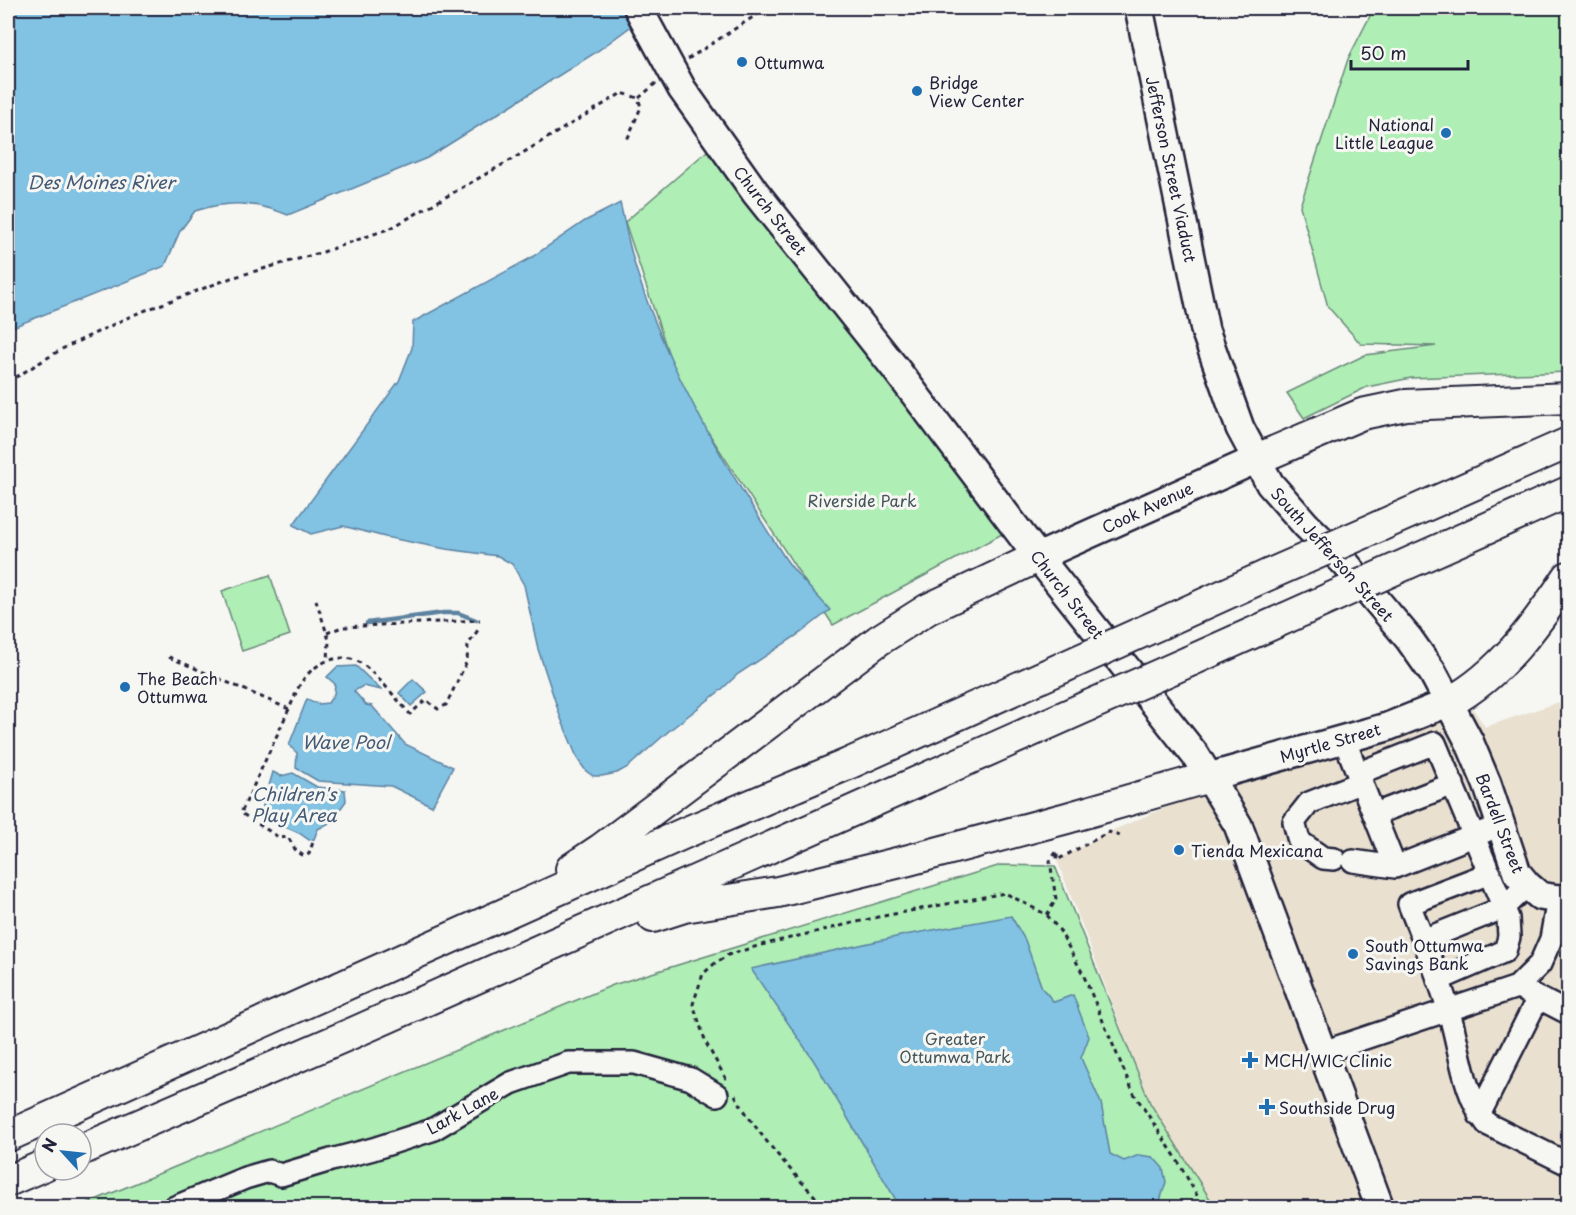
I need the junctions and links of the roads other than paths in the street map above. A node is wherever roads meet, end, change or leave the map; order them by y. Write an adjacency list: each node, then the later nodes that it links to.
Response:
1 (638, 8): 8 (main road, Church Street)
2 (1139, 8): 3 (main road, Jefferson Street Viaduct)
3 (1205, 330): 6 (main road, South Jefferson Street)
4 (1569, 398): 6 (highway)
5 (1569, 443): 23 (highway, bridge)
6 (1257, 459): 8 (main road, Cook Avenue); 10 (main road, South Jefferson Street)
7 (1569, 492): 25 (highway, bridge)
8 (1038, 557): 12 (main road, Church Street); 23 (highway)
9 (1569, 577): 10 (highway)
10 (1450, 702): 11 (main road, Myrtle Street); 16 (main road, Bardell Street)
11 (1344, 739): 12 (main road, Myrtle Street); 13 (street)
12 (1209, 777): 25 (highway); 31 (main road, Church Street)
13 (1360, 777): 14 (street); 15 (street); 18 (street)
14 (1453, 784): 15 (street); 17 (street)
15 (1375, 814): 18 (street)
16 (1501, 825): 17 (street); 20 (main road, Bardell Street)
17 (1474, 836): 18 (street); 19 (street)
18 (1395, 867)
19 (1490, 873): 22 (street); 24 (street)
20 (1527, 885): 21 (main road, Bardell Street); 22 (street)
21 (1563, 899): 27 (street, Bardell Street)
22 (1503, 908): 24 (street); 26 (street)
23 (497, 919): 34 (highway)
24 (1424, 940): 26 (street)
25 (505, 966): 35 (highway)
26 (1438, 980): 29 (street)
27 (1517, 987): 28 (street); 29 (street)
28 (1538, 998): 30 (street); 33 (street)
29 (1449, 1010): 31 (street); 33 (street)
30 (1569, 1013)
31 (1323, 1052): 40 (main road, Church Street)
32 (727, 1090): 39 (street, Lark Lane)
33 (1479, 1114): 36 (street)
34 (8, 1136)
35 (93, 1145)
36 (1569, 1164)
37 (33, 1170): 38 (highway)
38 (8, 1181)
39 (173, 1208)
40 (1380, 1208)

